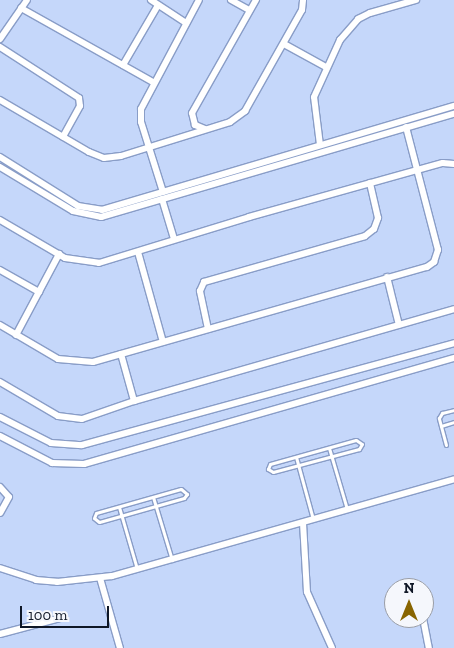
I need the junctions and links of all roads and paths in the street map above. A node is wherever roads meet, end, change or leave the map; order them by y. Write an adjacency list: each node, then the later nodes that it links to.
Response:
1 (27, 0): 9 (street)
2 (151, 0): 8 (street)
3 (199, 0): 11 (street)
4 (231, 0): 10 (street)
5 (256, 0): 10 (street)
6 (304, 0): 13 (street)
7 (416, 0): 16 (street)
8 (158, 5): 11 (street); 15 (street)
9 (21, 8): 12 (street); 15 (street)
10 (249, 10): 22 (street)
11 (186, 23): 17 (street)
12 (0, 39)
13 (284, 44): 16 (street); 22 (street)
14 (0, 47): 23 (street)
15 (123, 65): 17 (street)
16 (326, 67): 25 (street)
17 (153, 82): 26 (street)
18 (0, 100): 23 (street)
19 (454, 106): 24 (street)
20 (454, 114): 21 (street)
21 (406, 127): 24 (street); 30 (street)
22 (207, 130): 26 (street)
23 (63, 137): 26 (street)
24 (359, 137): 25 (street); 32 (street)
25 (320, 145): 32 (street)
26 (148, 148): 33 (street)
27 (0, 157): 33 (street)
28 (454, 164): 30 (street)
29 (0, 167): 33 (street)
30 (417, 170): 31 (street); 39 (street)
31 (370, 183): 35 (street); 44 (street)
32 (189, 187): 33 (street)
33 (163, 195): 35 (street)
34 (0, 220): 37 (street)
35 (174, 239): 36 (street)
36 (138, 252): 37 (street); 46 (street)
37 (59, 254): 40 (street)
38 (0, 270): 40 (street)
39 (387, 276): 43 (street); 44 (street)
40 (39, 292): 45 (street)
41 (454, 309): 43 (street)
42 (0, 325): 45 (street)
43 (399, 325): 51 (street)
44 (208, 329): 46 (street)
45 (16, 335): 48 (street)
46 (163, 342): 48 (street)
47 (454, 342): 53 (street)
48 (121, 354): 51 (street)
49 (454, 358): 56 (street)
50 (0, 382): 51 (street)
51 (134, 401)
52 (454, 410): 55 (lane)
53 (0, 417)
54 (454, 422): 55 (lane)
55 (440, 426): 57 (lane)
56 (0, 436)
57 (446, 446)
58 (329, 448): 59 (lane); 60 (lane); 60 (lane)
59 (296, 457): 61 (lane); 61 (lane)
60 (331, 457): 61 (lane); 69 (lane)
61 (298, 466): 72 (lane)
62 (454, 479): 69 (street)
63 (0, 487): 66 (street)
64 (152, 497): 67 (lane); 68 (lane); 68 (lane)
65 (0, 498): 66 (street)
66 (7, 502): 70 (street)
67 (119, 507): 71 (lane); 71 (lane)
68 (156, 507): 71 (lane); 74 (lane)
69 (347, 510): 72 (street)
70 (0, 512)
71 (122, 515): 76 (lane)
72 (314, 520): 73 (street)
73 (303, 522): 74 (street); 82 (street)
74 (173, 560): 76 (street)
75 (0, 568): 77 (street)
76 (138, 569): 77 (street)
77 (100, 578): 81 (street)
78 (60, 618): 80 (street)
79 (425, 628): 83 (street)
80 (0, 634)
81 (120, 648)
82 (332, 648)
83 (429, 648)

